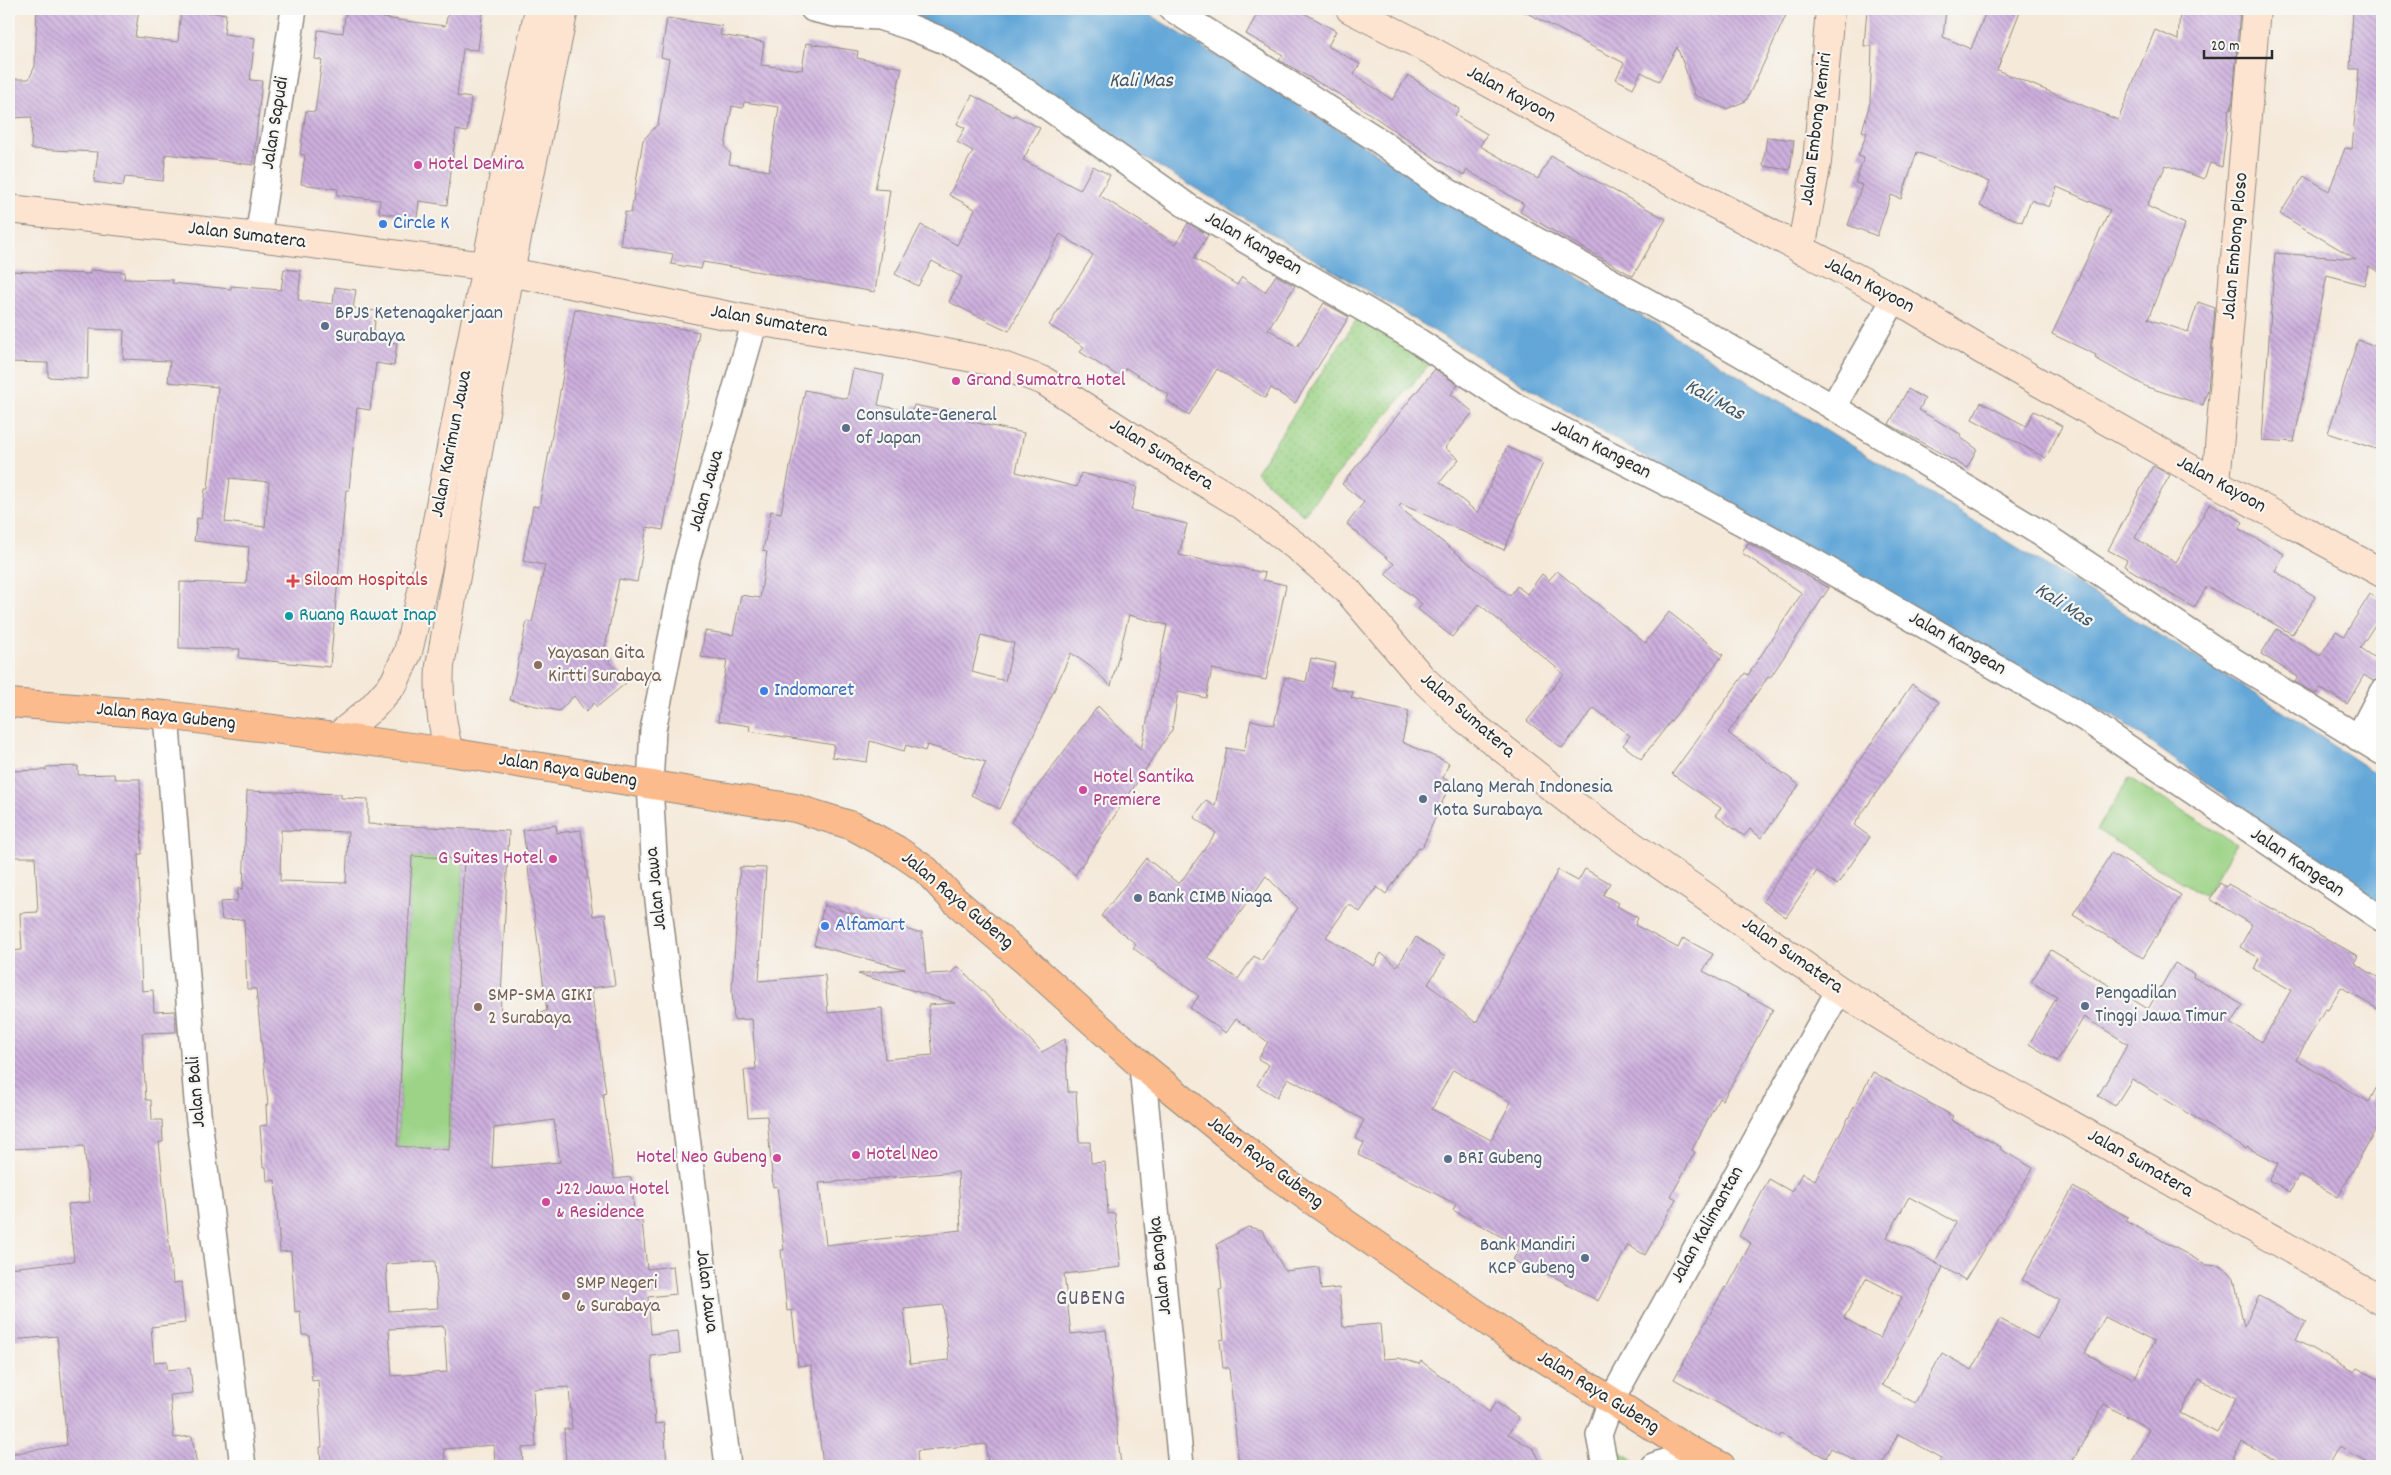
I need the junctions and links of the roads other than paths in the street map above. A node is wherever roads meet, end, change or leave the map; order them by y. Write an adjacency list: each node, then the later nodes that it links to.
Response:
1 (294, 9): 10 (street, Jalan Sapudi)
2 (539, 9): 12 (street, Jalan Karimun Jawa)
3 (564, 9): 12 (street, Jalan Karimun Jawa)
4 (812, 9): 28 (street, Jalan Kangean)
5 (1172, 9): 15 (street)
6 (1350, 9): 11 (street, Jalan Kayoon)
7 (1830, 9): 11 (street, Jalan Embong Kemiri)
8 (2256, 9): 16 (street, Jalan Embong Ploso)
9 (9, 209): 10 (street, Jalan Sumatera)
10 (258, 237): 12 (street, Jalan Sumatera)
11 (1801, 250): 13 (street, Jalan Kayoon)
12 (498, 269): 14 (street, Jalan Sumatera); 17 (street, Jalan Karimun Jawa); 18 (street, Jalan Karimun Jawa)
13 (1895, 298): 15 (street); 16 (street, Jalan Kayoon)
14 (755, 321): 27 (street, Jalan Jawa); 29 (street, Jalan Sumatera)
15 (1833, 407): 24 (street)
16 (2216, 483): 19 (street, Jalan Kayoon)
17 (430, 552): 18 (street); 23 (street, Jalan Karimun Jawa)
18 (460, 556): 25 (street, Jalan Karimun Jawa)
19 (2382, 573)
20 (2382, 692): 24 (street)
21 (9, 703): 22 (highway, Jalan Raya Gubeng)
22 (166, 715): 23 (highway, Jalan Raya Gubeng); 34 (street, Jalan Bali)
23 (338, 736): 25 (highway, Jalan Raya Gubeng)
24 (2358, 738): 26 (street)
25 (449, 752): 27 (highway, Jalan Raya Gubeng)
26 (2382, 752)
27 (650, 784): 30 (highway, Jalan Raya Gubeng); 35 (street, Jalan Jawa)
28 (2382, 919)
29 (1839, 990): 31 (street, Jalan Sumatera); 32 (street, Jalan Kalimantan)
30 (1142, 1066): 32 (highway, Jalan Raya Gubeng); 36 (street, Jalan Bangka)
31 (2382, 1301)
32 (1611, 1401): 33 (highway, Jalan Raya Gubeng); 37 (street, Jalan Kalimantan)
33 (1693, 1452): 38 (street); 39 (highway, Jalan Raya Gubeng)
34 (243, 1466)
35 (728, 1466)
36 (1181, 1466)
37 (1605, 1466)
38 (1653, 1466)
39 (1721, 1466)

